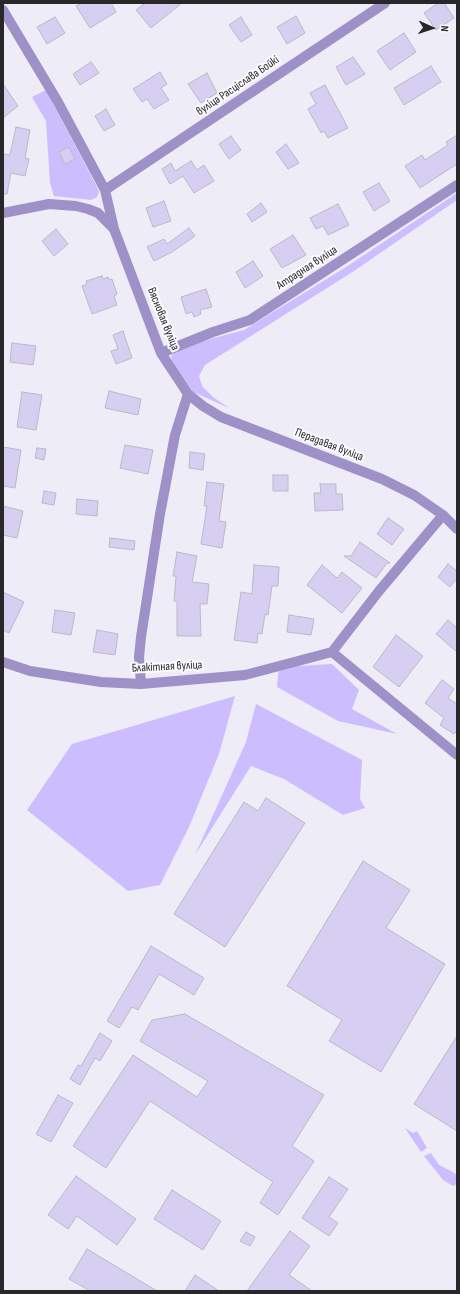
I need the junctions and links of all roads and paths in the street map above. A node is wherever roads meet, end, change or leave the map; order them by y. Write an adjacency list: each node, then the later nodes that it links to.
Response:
1 (385, 3): 4 (street, вуліца Расціслава Бойкі)
2 (3, 10): 4 (street, Вясновая вуліца)
3 (457, 185): 7 (street, Атрадная вуліца)
4 (105, 190): 6 (street, Вясновая вуліца)
5 (3, 213): 6 (street)
6 (114, 228): 7 (street, Вясновая вуліца)
7 (161, 353): 8 (street, Вясновая вуліца)
8 (188, 394): 9 (street, Перадавая вуліца); 13 (street)
9 (443, 516): 10 (street, Перадавая вуліца); 11 (street)
10 (457, 529)
11 (332, 652): 13 (street, Блакітная вуліца); 14 (street)
12 (3, 662): 13 (street, Блакітная вуліца)
13 (141, 684)
14 (457, 755)

